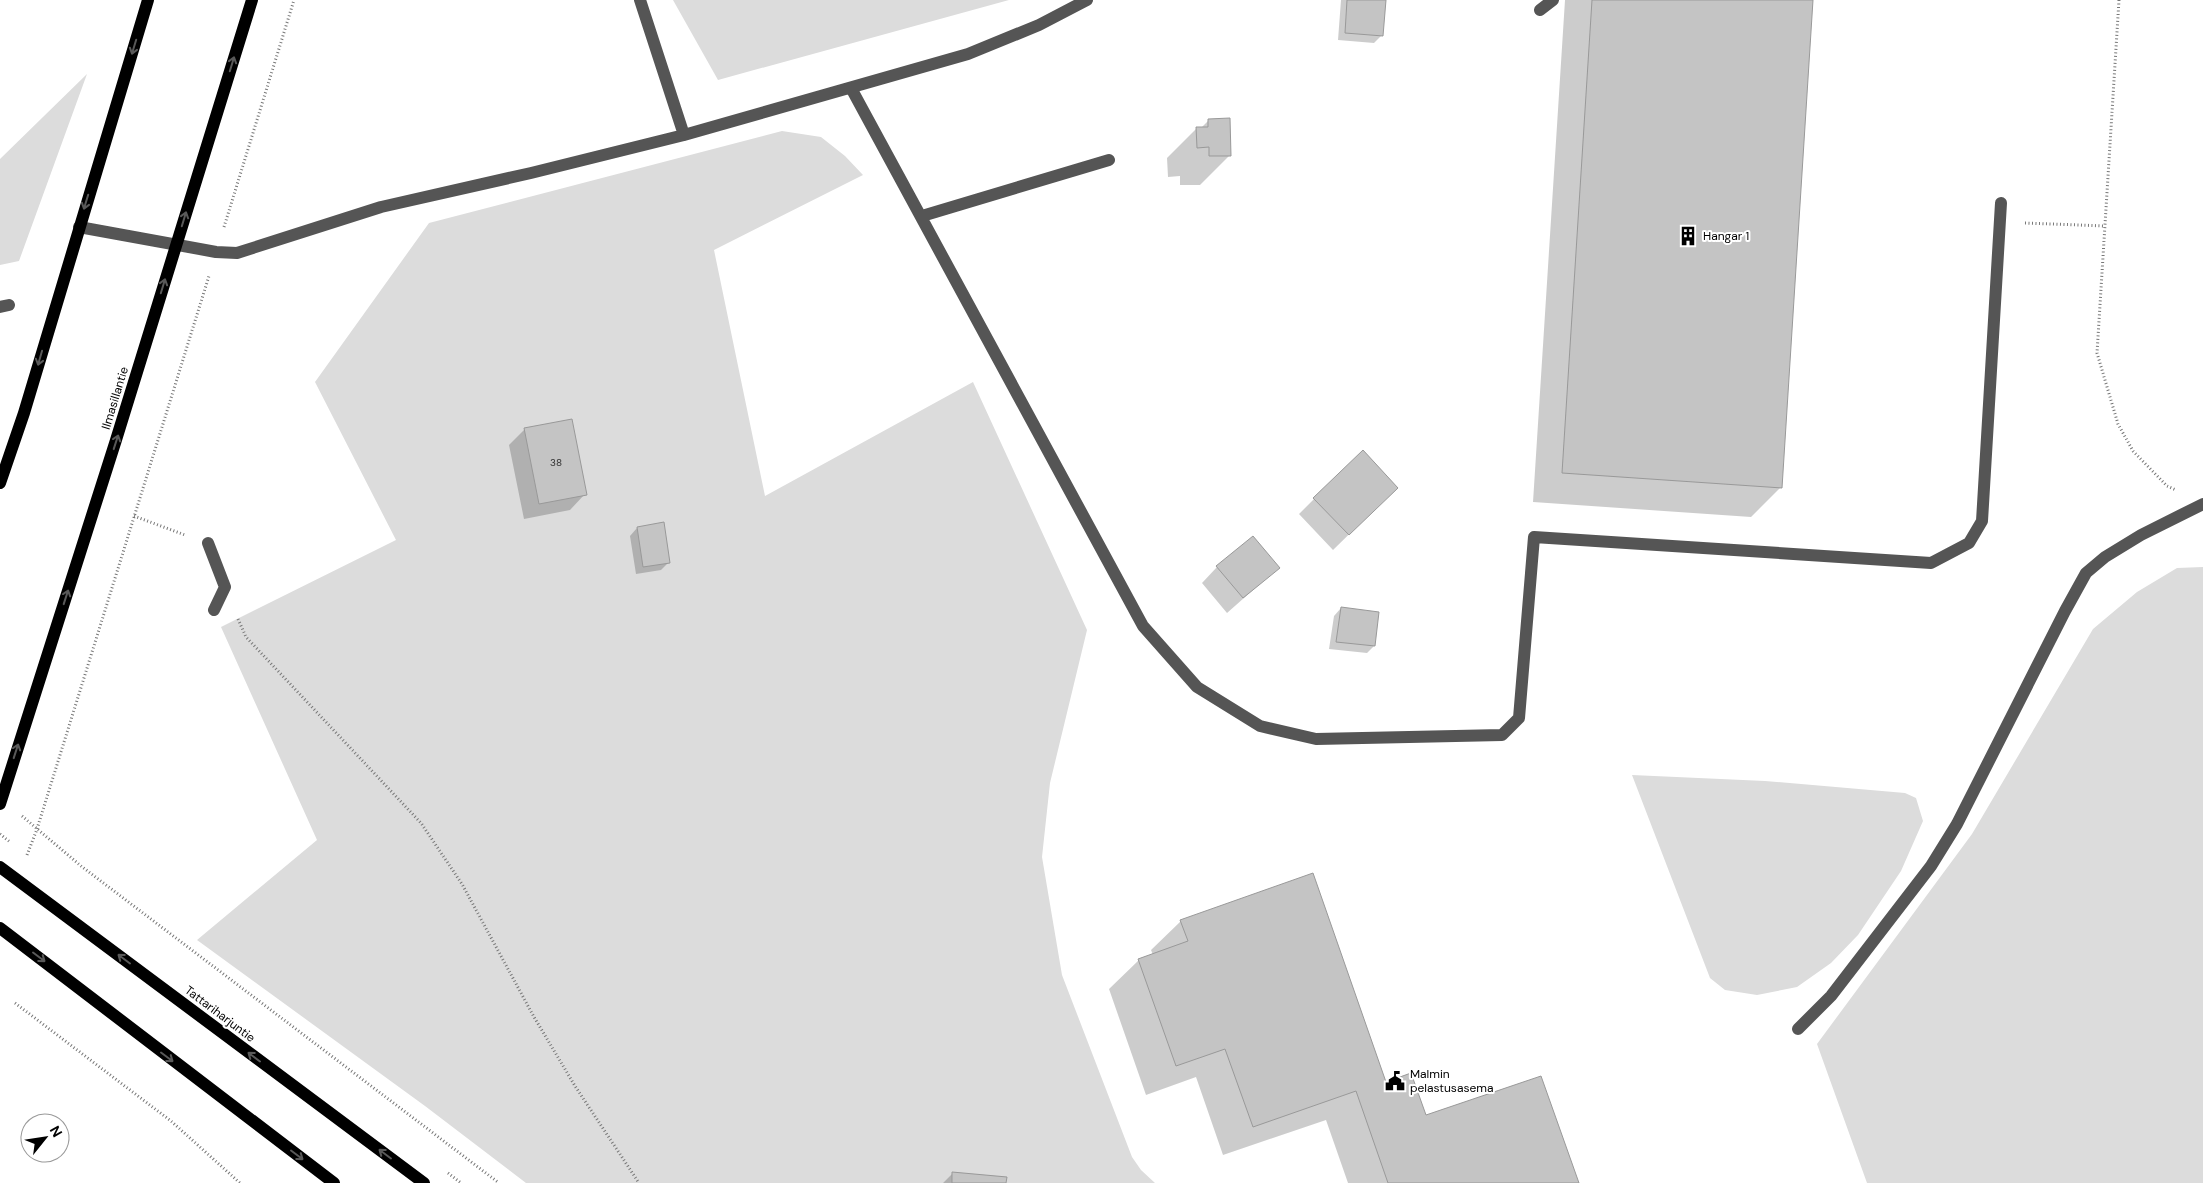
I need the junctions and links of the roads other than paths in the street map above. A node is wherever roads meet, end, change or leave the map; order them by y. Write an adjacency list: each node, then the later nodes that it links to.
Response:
1 (148, 0): 12 (main road, one-way to 12)
2 (252, 0): 13 (main road, Ilmasillantie, one-way to 2)
3 (640, 0): 8 (street)
4 (1087, 0): 7 (street)
5 (1553, 0): 6 (street)
6 (1540, 10)
7 (851, 88): 8 (street); 11 (street)
8 (684, 134): 13 (street)
9 (1109, 160): 11 (street)
10 (2001, 203): 11 (street)
11 (922, 216)
12 (78, 227): 13 (street); 14 (main road, one-way to 14)
13 (176, 245): 18 (main road, Ilmasillantie, one-way to 13)
14 (0, 483)
15 (2203, 504): 21 (street)
16 (208, 543): 17 (street)
17 (214, 610)
18 (1, 801)
19 (0, 867): 23 (main road, Tattariharjuntie, one-way to 19)
20 (0, 928): 22 (main road, one-way to 22)
21 (1798, 1028)
22 (334, 1183)
23 (424, 1183)

